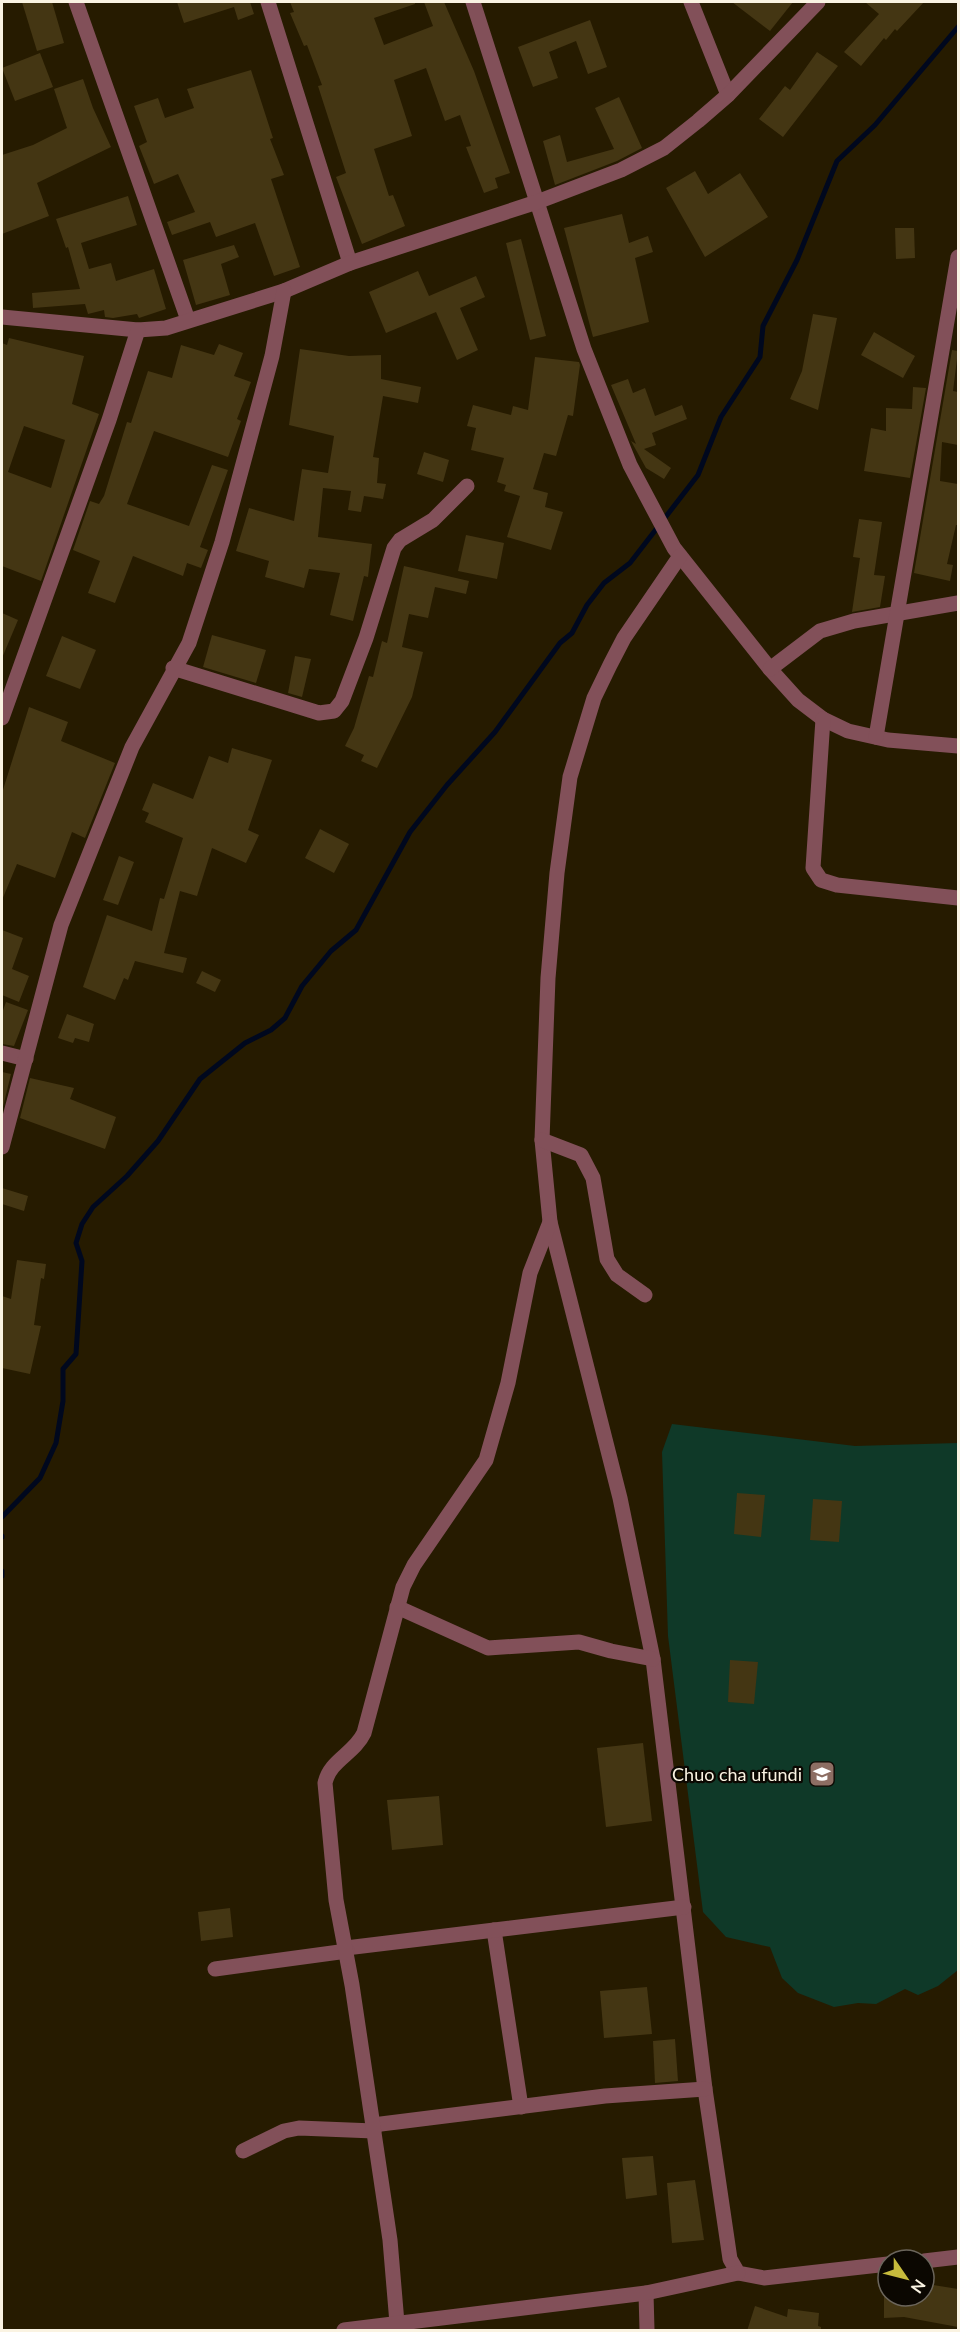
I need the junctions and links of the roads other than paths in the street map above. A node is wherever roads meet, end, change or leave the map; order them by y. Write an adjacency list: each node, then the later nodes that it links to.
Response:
1 (76, 2): 12 (street)
2 (268, 2): 9 (street)
3 (473, 2): 7 (street)
4 (692, 2): 6 (street)
5 (818, 2): 6 (street)
6 (728, 95): 7 (street)
7 (537, 202): 9 (street); 15 (street)
8 (958, 257): 17 (street)
9 (350, 263): 10 (street)
10 (284, 291): 12 (street); 18 (street)
11 (2, 317): 13 (street)
12 (188, 320): 13 (street)
13 (138, 330): 20 (street)
14 (467, 486): 18 (street)
15 (680, 556): 19 (street); 27 (street)
16 (958, 603): 17 (street)
17 (897, 615): 19 (street); 22 (street)
18 (173, 668): 26 (street)
19 (770, 669): 21 (street)
20 (2, 718)
21 (823, 719): 22 (street); 24 (street)
22 (876, 737): 23 (street)
23 (958, 746)
24 (958, 898)
25 (2, 1053): 26 (street)
26 (26, 1059): 28 (street)
27 (542, 1140): 29 (street); 30 (street)
28 (2, 1148)
29 (550, 1222): 31 (street); 32 (street)
30 (645, 1295)
31 (397, 1606): 32 (street); 35 (street)
32 (653, 1659): 33 (street)
33 (684, 1907): 34 (street); 37 (street)
34 (494, 1930): 35 (street); 38 (street)
35 (347, 1949): 36 (street); 39 (street)
36 (215, 1969)
37 (705, 2089): 38 (street); 44 (street)
38 (521, 2107): 39 (street)
39 (374, 2128): 40 (street); 46 (street)
40 (243, 2151)
41 (958, 2257): 42 (street)
42 (936, 2259)
43 (876, 2266): 44 (street)
44 (738, 2273): 45 (street)
45 (646, 2293): 46 (street); 48 (street)
46 (403, 2325): 47 (street)
47 (344, 2331)
48 (646, 2331)

